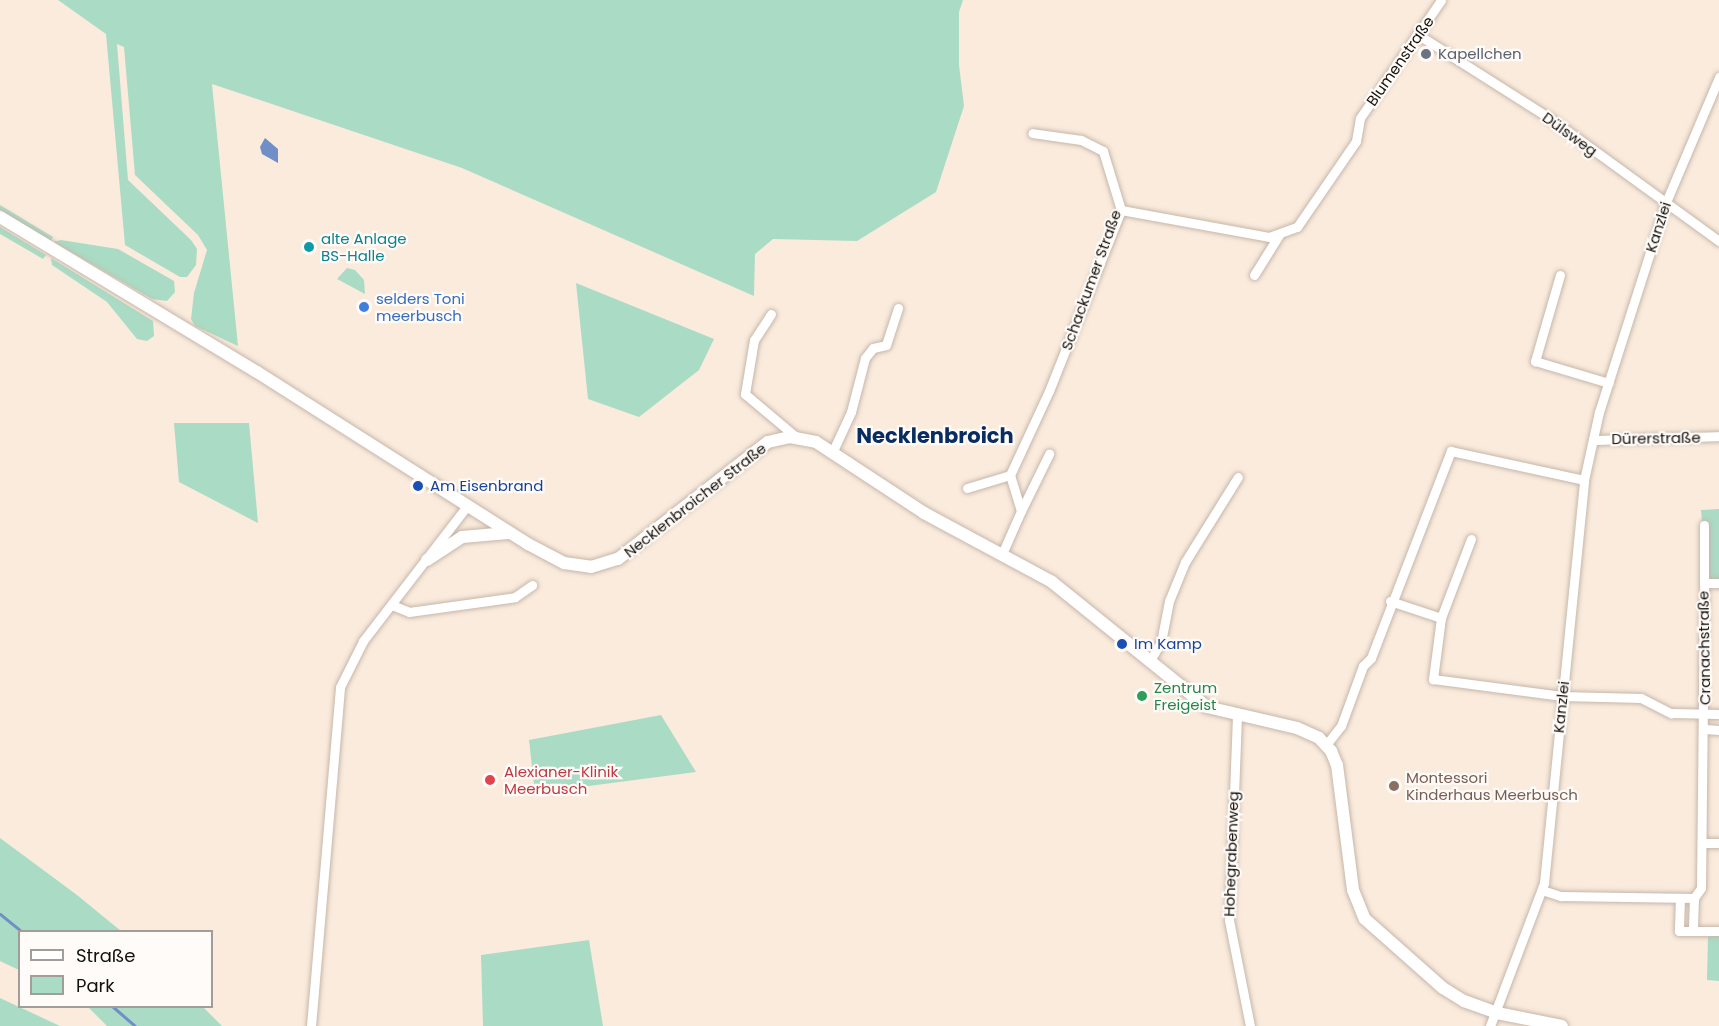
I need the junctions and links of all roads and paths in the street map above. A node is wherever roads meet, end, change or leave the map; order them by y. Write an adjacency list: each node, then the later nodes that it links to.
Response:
1 (1441, 0): 2 (street, Blumenstraße)
2 (1418, 34): 5 (street, Dülsweg); 8 (street, Blumenstraße)
3 (1719, 77): 5 (street, Kanzlei)
4 (1032, 133): 6 (street, Schackumer Straße)
5 (1666, 202): 9 (street, Dülsweg); 14 (street, Kanzlei)
6 (1121, 210): 8 (street); 20 (street, Schackumer Straße)
7 (0, 217): 24 (main road, Necklenbroicher Straße)
8 (1279, 235): 10 (street, Blumenstraße)
9 (1719, 241)
10 (1254, 275)
11 (1560, 275): 14 (street)
12 (898, 308): 18 (street)
13 (771, 314): 16 (street)
14 (1609, 383): 17 (street, Kanzlei)
15 (1719, 436): 17 (street, Dürerstraße)
16 (796, 437): 18 (main road); 27 (main road, Necklenbroicher Straße)
17 (1593, 440): 22 (street, Kanzlei)
18 (832, 453): 29 (main road)
19 (1048, 454): 25 (street)
20 (1010, 475): 23 (street); 25 (street)
21 (1238, 477): 37 (street)
22 (1584, 480): 34 (street); 38 (street, Kanzlei)
23 (967, 488)
24 (466, 506): 27 (main road, Necklenbroicher Straße); 30 (street)
25 (1021, 511): 29 (street)
26 (1704, 525): 31 (street, Cranachstraße)
27 (509, 533): 30 (main road)
28 (1471, 539): 36 (street)
29 (1002, 554): 37 (main road)
30 (428, 560): 35 (street)
31 (1704, 583): 32 (street, Cranachstraße); 39 (street, Cranachstraße)
32 (1719, 583)
33 (532, 585): 35 (street)
34 (1390, 601): 36 (street); 44 (street)
35 (392, 605): 53 (street)
36 (1441, 618): 38 (street, Cranachstraße)
37 (1149, 662): 41 (main road)
38 (1562, 696): 39 (street, Cranachstraße); 47 (street, Kanzlei)
39 (1705, 713): 40 (street, Cranachstraße); 42 (street)
40 (1719, 714)
41 (1237, 716): 44 (main road); 54 (street, Hohegrabenweg)
42 (1705, 729): 43 (street); 45 (street)
43 (1719, 730)
44 (1326, 745): 52 (main road)
45 (1702, 843): 46 (street); 49 (street)
46 (1719, 843)
47 (1542, 890): 48 (street); 52 (street, Kanzlei)
48 (1680, 898): 49 (street); 50 (street)
49 (1694, 898): 50 (street)
50 (1693, 931): 51 (street)
51 (1719, 931)
52 (1497, 1013): 55 (street, Kanzlei); 56 (main road)
53 (311, 1026)
54 (1250, 1026)
55 (1490, 1026)
56 (1562, 1026)

